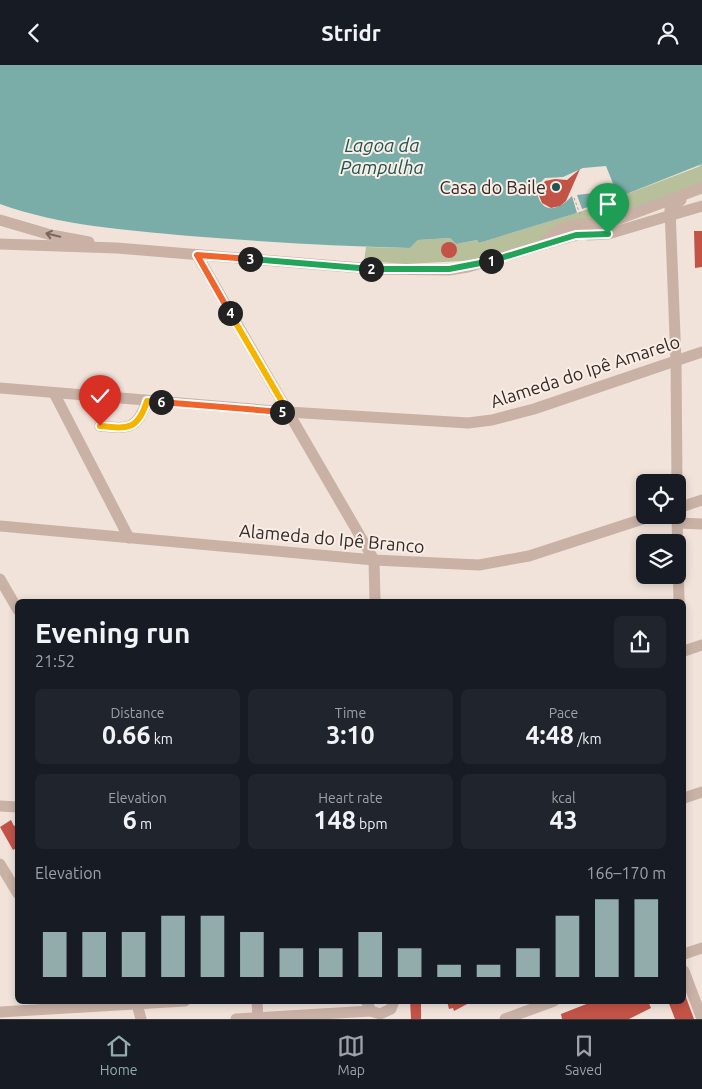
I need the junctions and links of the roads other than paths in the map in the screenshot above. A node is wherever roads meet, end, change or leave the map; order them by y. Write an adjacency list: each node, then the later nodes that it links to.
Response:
1 (696, 190): 3 (street); 5 (street)
2 (702, 206): 3 (street)
3 (670, 217): 6 (street); 12 (street)
4 (0, 220): 9 (street, one-way to 4)
5 (603, 225): 6 (street); 8 (street)
6 (576, 235): 8 (street)
7 (0, 244): 9 (street)
8 (543, 245): 10 (street)
9 (117, 248): 10 (street)
10 (197, 255): 16 (street)
11 (702, 352): 12 (street, Alameda do Ipê Amarelo)
12 (676, 361): 16 (street, Alameda do Ipê Amarelo); 18 (street)
13 (0, 388): 14 (street, Alameda do Ipê Amarelo)
14 (54, 393): 15 (street, Alameda do Ipê Amarelo); 26 (street)
15 (147, 401): 16 (street, Alameda do Ipê Amarelo); 17 (street)
16 (288, 412): 27 (street)
17 (100, 426)
18 (677, 474)
19 (702, 500): 20 (street)
20 (686, 505)
21 (636, 521): 27 (street, Alameda do Ipê Branco)
22 (686, 521): 24 (street)
23 (678, 524): 30 (street)
24 (702, 524)
25 (0, 526): 26 (street, Alameda do Ipê Branco)
26 (129, 538): 27 (street, Alameda do Ipê Branco)
27 (374, 560): 29 (street)
28 (0, 579): 31 (street)
29 (375, 599)
30 (679, 599)
31 (15, 605)
32 (702, 645): 33 (street)
33 (686, 650)
34 (702, 792): 35 (street)
35 (686, 797)
36 (0, 806): 37 (street)
37 (15, 807)
38 (0, 864): 39 (street)
39 (15, 889)
40 (702, 948): 41 (street)
41 (686, 953)
42 (686, 976): 53 (street)
43 (82, 1004): 44 (street); 48 (street)
44 (137, 1004): 50 (street)
45 (257, 1004): 49 (street)
46 (546, 1004): 52 (street)
47 (382, 1011): 49 (street)
48 (0, 1012)
49 (258, 1018): 51 (street)
50 (141, 1019)
51 (236, 1019)
52 (508, 1019)
53 (702, 1019)

